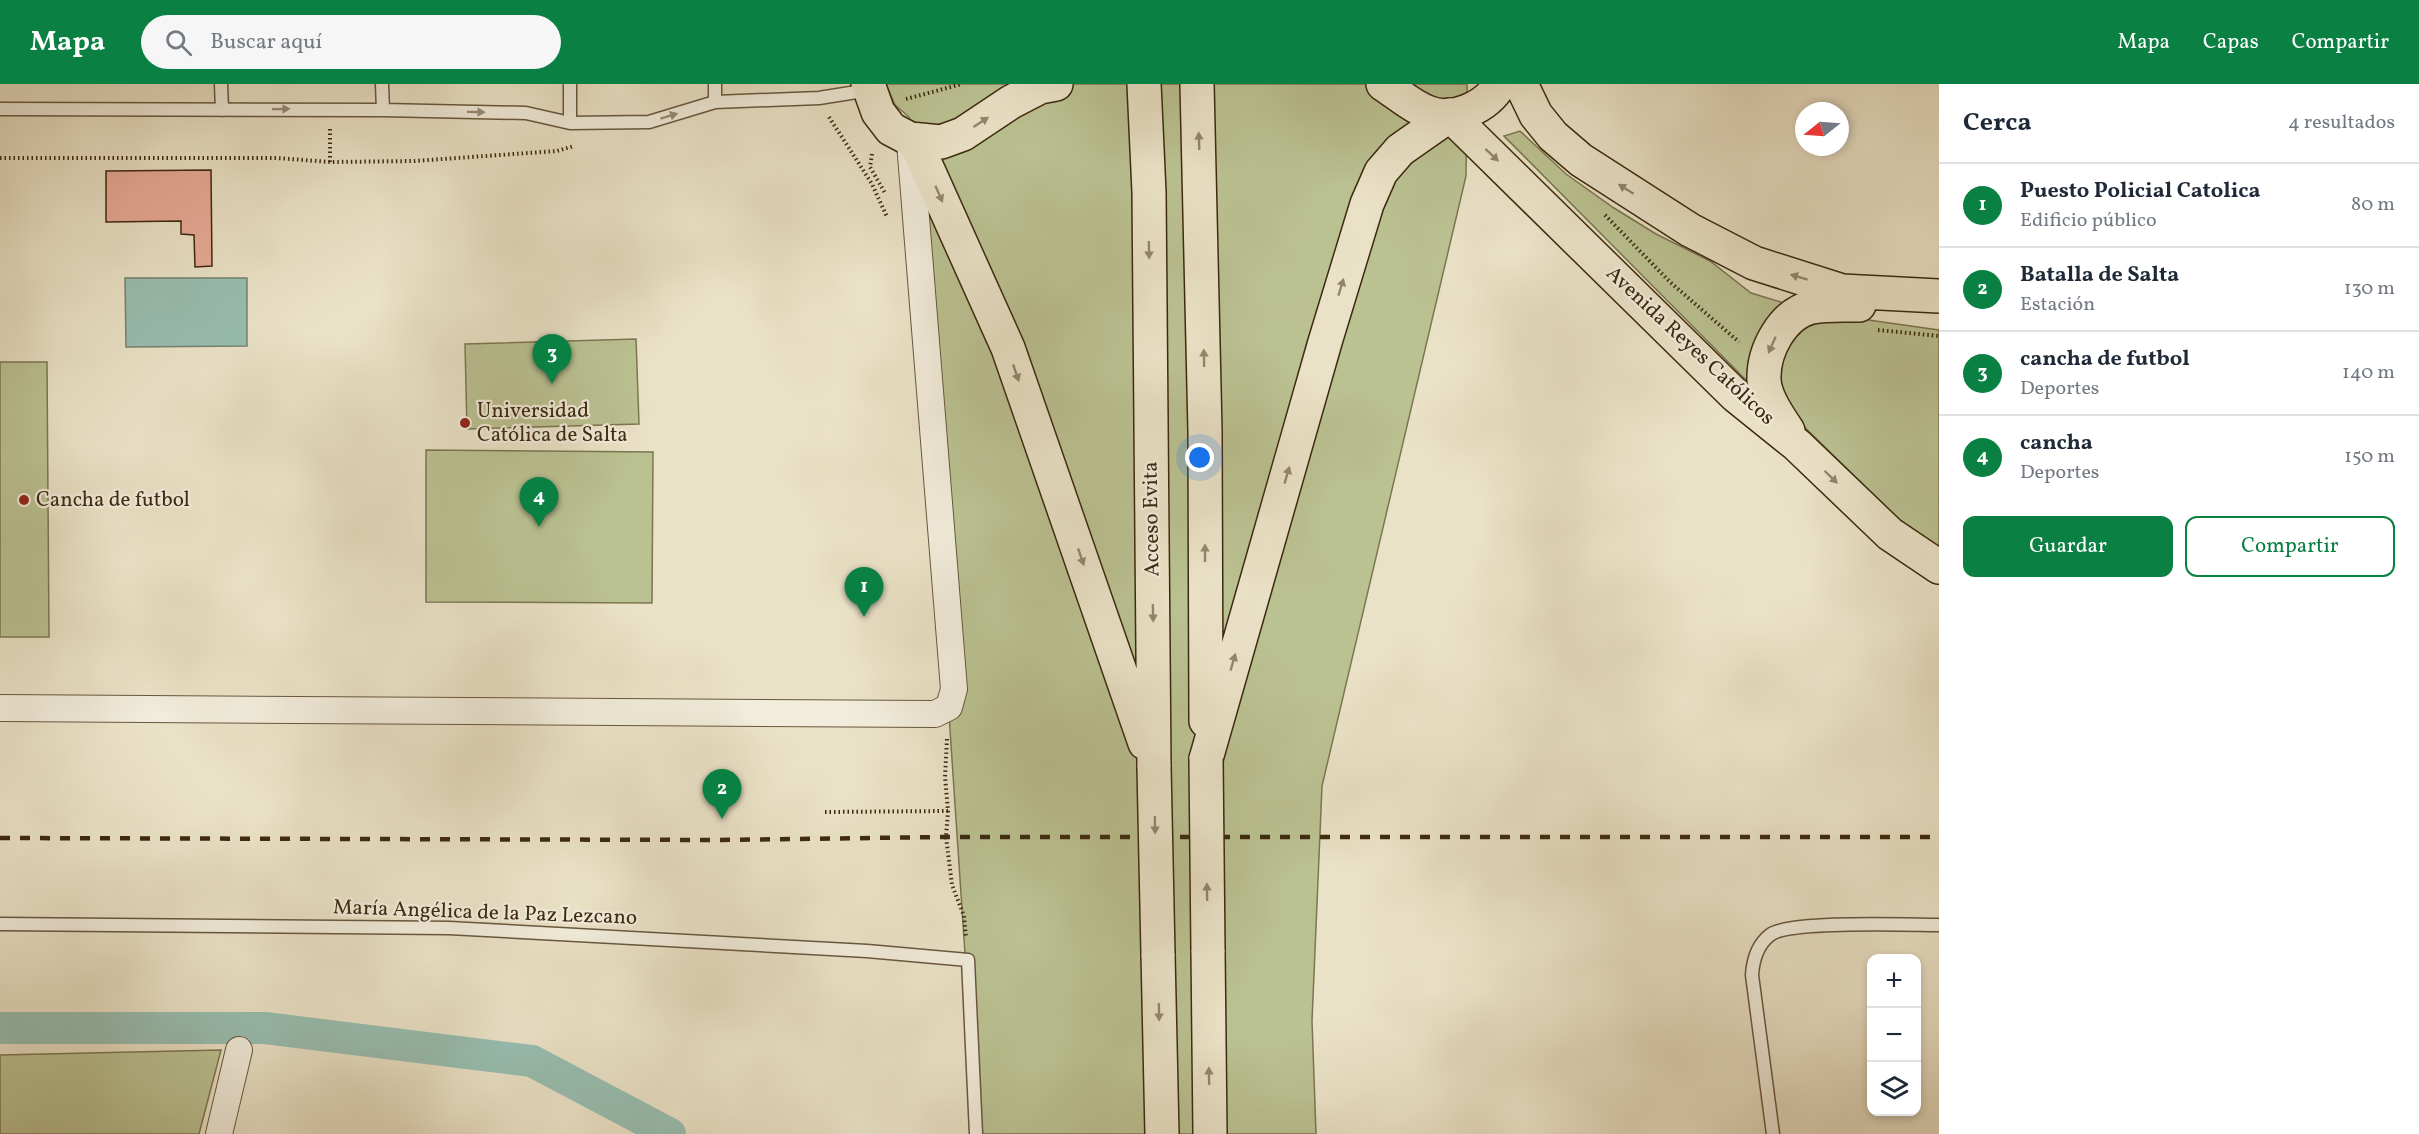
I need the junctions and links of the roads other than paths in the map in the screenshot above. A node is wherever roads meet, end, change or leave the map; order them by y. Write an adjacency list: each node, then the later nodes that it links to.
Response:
1 (222, 84): 14 (lane)
2 (382, 84): 15 (lane)
3 (570, 84): 17 (lane)
4 (715, 84): 12 (lane)
5 (1056, 84): 18 (main road, one-way to 5)
6 (1144, 84): 25 (main road, Acceso Evita, one-way to 25)
7 (1197, 84): 24 (main road, one-way to 7)
8 (1383, 84): 16 (main road)
9 (1500, 84): 16 (main road)
10 (1521, 84): 19 (main road, one-way to 10)
11 (867, 86): 12 (lane); 18 (main road)
12 (715, 102): 17 (lane, one-way to 12)
13 (0, 109): 14 (lane)
14 (222, 110): 15 (lane, one-way to 15)
15 (383, 110): 17 (lane, one-way to 17)
16 (1450, 115): 21 (main road, Avenida Reyes Católicos, one-way to 21); 24 (main road, one-way to 16)
17 (570, 123)
18 (912, 140): 23 (street); 25 (main road, one-way to 25)
19 (1939, 296)
20 (1939, 306): 21 (main road, one-way to 21)
21 (1797, 445): 22 (main road, Avenida Reyes Católicos, one-way to 22)
22 (1939, 567)
23 (0, 708)
24 (1206, 759): 32 (main road, one-way to 24, bridge)
25 (1154, 767): 31 (main road, Acceso Evita, one-way to 31, bridge)
26 (0, 924): 30 (lane, María Angélica de la Paz Lezcano)
27 (1939, 925): 33 (lane)
28 (239, 1050): 29 (street)
29 (219, 1134)
30 (976, 1134)
31 (1162, 1134)
32 (1210, 1134)
33 (1773, 1134)

